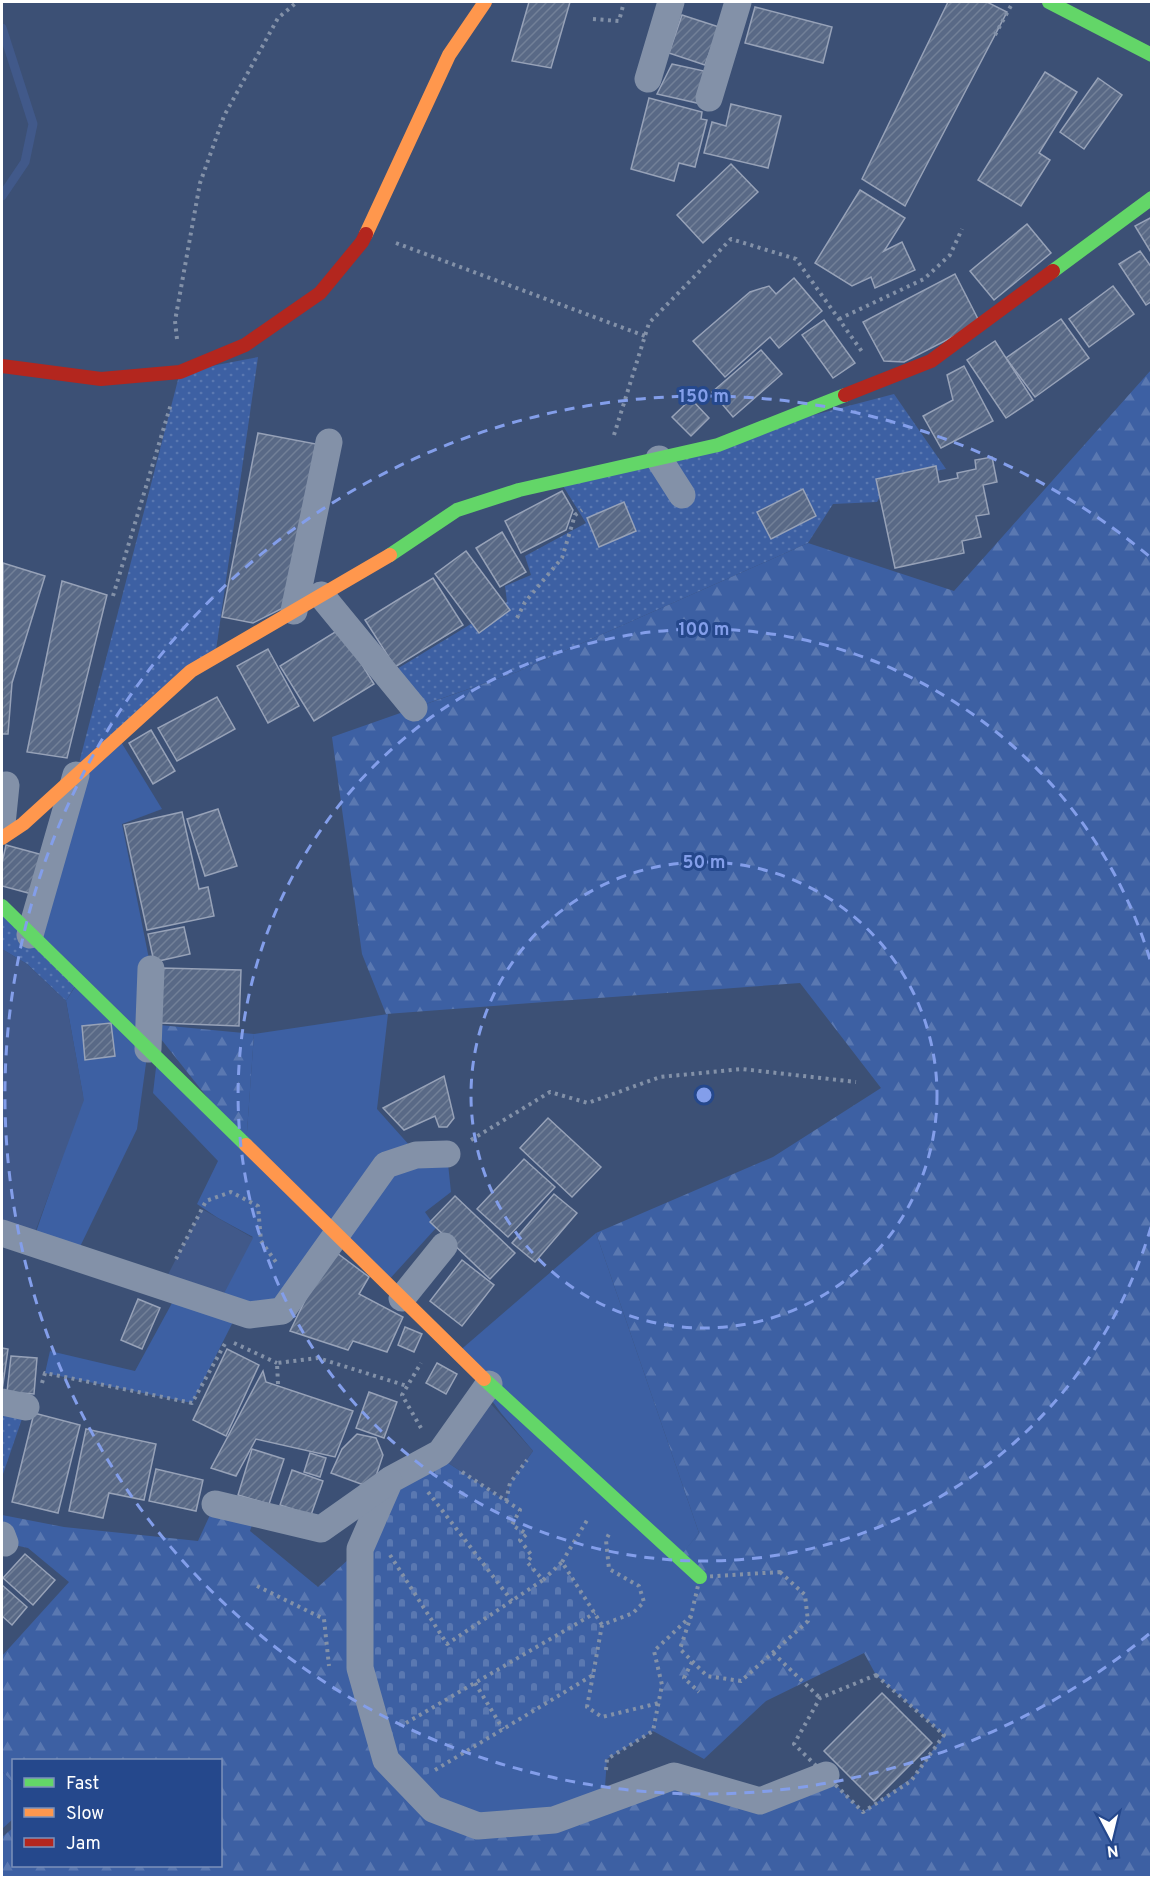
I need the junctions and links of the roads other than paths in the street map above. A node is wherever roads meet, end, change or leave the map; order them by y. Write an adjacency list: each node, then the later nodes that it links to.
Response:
1 (485, 2): 9 (street)
2 (671, 2): 6 (street)
3 (738, 2): 7 (street)
4 (1049, 2): 5 (street)
5 (1152, 56)
6 (648, 79)
7 (709, 98)
8 (1152, 198): 11 (street)
9 (2, 366)
10 (329, 442): 14 (street)
11 (659, 459): 12 (street); 13 (street)
12 (682, 495)
13 (321, 596): 14 (street); 15 (street)
14 (294, 611): 16 (street)
15 (414, 708)
16 (76, 775): 19 (street); 21 (street)
17 (6, 784): 18 (street)
18 (2, 824)
19 (2, 838)
20 (2, 906): 21 (street)
21 (30, 935): 23 (street)
22 (151, 969): 23 (street)
23 (147, 1050): 26 (street)
24 (447, 1154): 26 (street)
25 (2, 1233): 26 (street)
26 (337, 1235): 28 (street)
27 (444, 1246): 28 (street)
28 (402, 1299): 29 (street)
29 (489, 1384): 30 (street); 32 (street)
30 (400, 1475): 31 (street); 33 (street)
31 (215, 1504)
32 (700, 1578)
33 (826, 1775)

